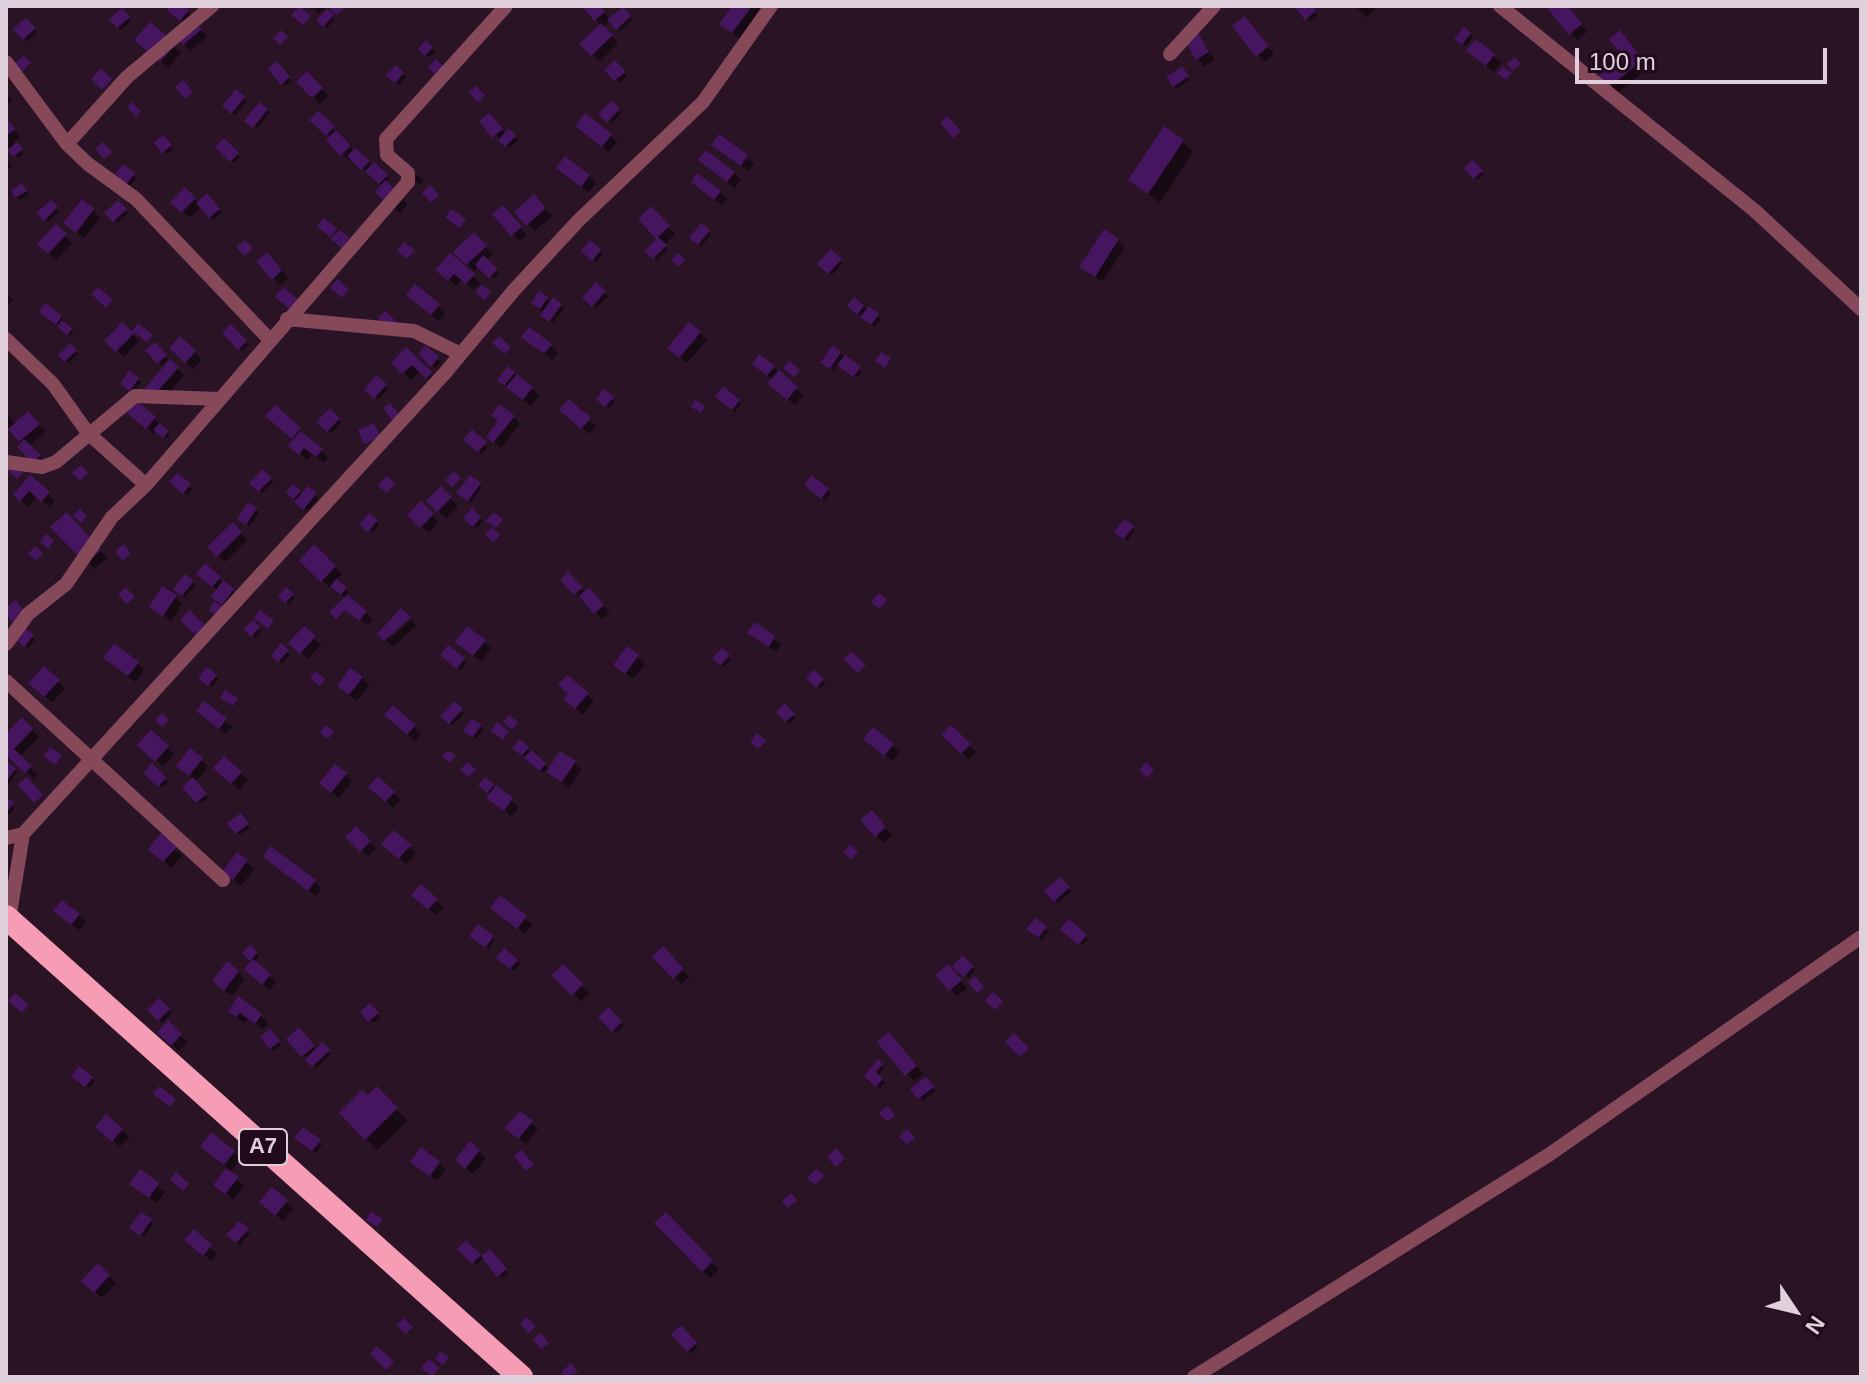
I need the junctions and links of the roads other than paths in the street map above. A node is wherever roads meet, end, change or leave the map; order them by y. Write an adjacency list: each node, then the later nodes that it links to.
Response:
1 (212, 6): 8 (street)
2 (506, 6): 10 (street)
3 (771, 6): 13 (street)
4 (1214, 6): 6 (street)
5 (1500, 6): 9 (street)
6 (1170, 54)
7 (6, 62): 8 (street)
8 (67, 144): 12 (street)
9 (1860, 304)
10 (287, 319): 12 (street); 13 (street)
11 (6, 339): 15 (street)
12 (270, 340): 14 (street)
13 (461, 354): 20 (street)
14 (219, 399): 15 (street); 17 (street)
15 (88, 433): 16 (street); 17 (street)
16 (6, 462)
17 (146, 485): 18 (street)
18 (6, 644)
19 (6, 681): 20 (street)
20 (90, 761): 21 (street); 23 (street)
21 (23, 834): 22 (street); 24 (street)
22 (6, 838)
23 (223, 880)
24 (8, 918): 26 (highway, A7)
25 (1861, 937): 27 (street)
26 (521, 1377)
27 (1194, 1377)

